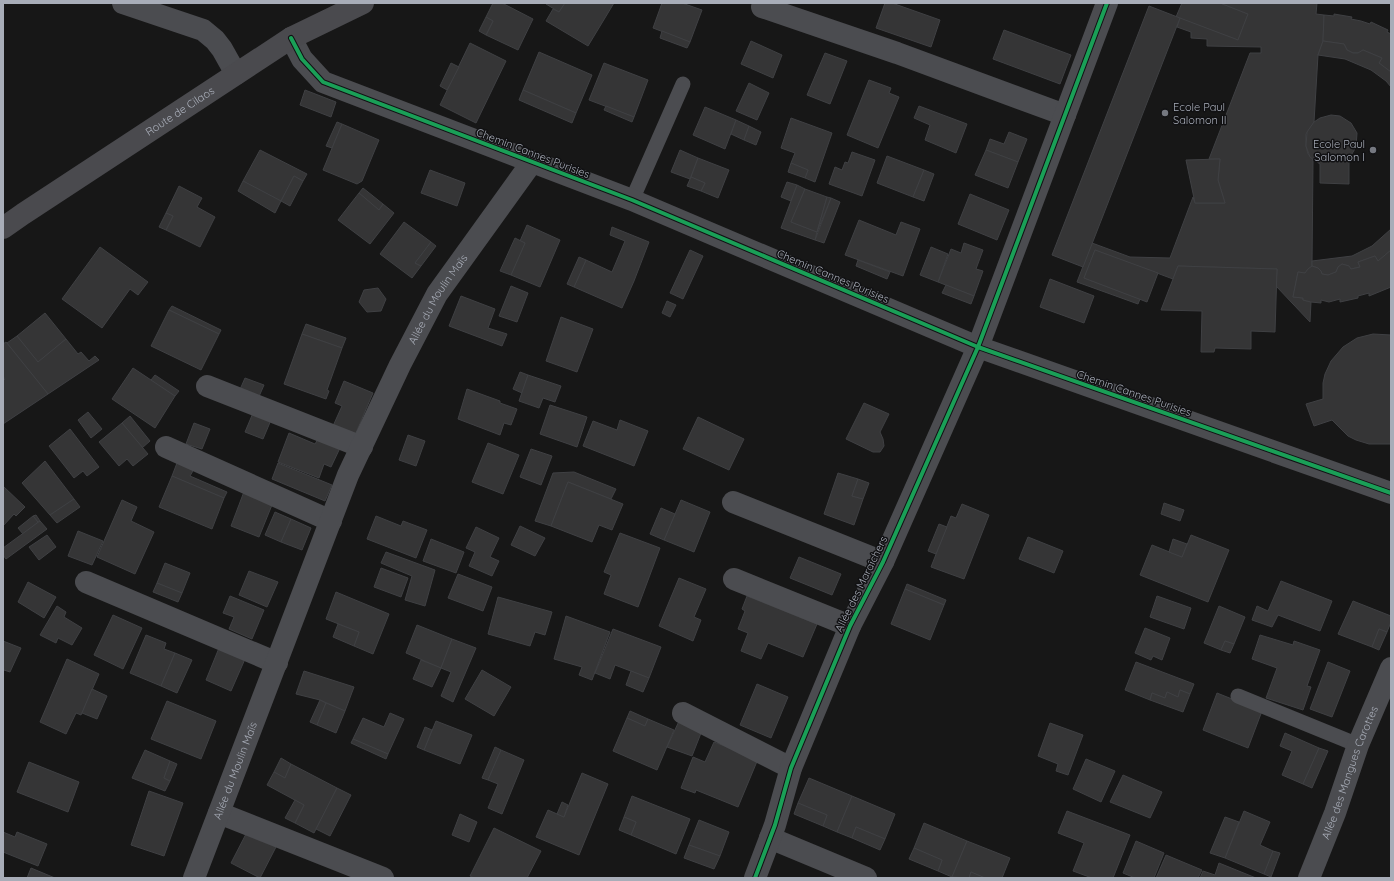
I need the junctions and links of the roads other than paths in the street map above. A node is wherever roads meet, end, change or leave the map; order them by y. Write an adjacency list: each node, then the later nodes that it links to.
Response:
1 (123, 3): 6 (street)
2 (363, 3): 5 (main road, Route de Cilaos)
3 (1107, 3): 8 (street, Allée des Maraîchers)
4 (762, 7): 8 (street)
5 (291, 38): 6 (main road, Route de Cilaos); 9 (street, Chemin Cannes Purisies)
6 (236, 74): 11 (main road, Route de Cilaos)
7 (682, 84): 10 (lane)
8 (1066, 115): 12 (street, Allée des Maraîchers)
9 (531, 161): 10 (street, Chemin Cannes Purisies); 15 (street, Allée du Moulin Maïs)
10 (632, 200): 12 (street, Chemin Cannes Purisies)
11 (3, 228)
12 (978, 347): 16 (street, Chemin Cannes Purisies); 19 (street, Allée des Maraîchers)
13 (207, 386): 15 (street)
14 (166, 447): 18 (street)
15 (362, 447): 18 (street, Allée du Moulin Maïs)
16 (1391, 493)
17 (733, 502): 19 (street)
18 (331, 521): 23 (street, Allée du Moulin Maïs)
19 (883, 562): 22 (street, Allée des Maraîchers)
20 (734, 579): 22 (street)
21 (86, 582): 23 (street)
22 (850, 626): 28 (street, Allée des Maraîchers)
23 (277, 663): 29 (street, Allée du Moulin Maïs)
24 (1391, 668): 27 (street, Allée des Mangues Carottes)
25 (1238, 696): 27 (lane)
26 (683, 713): 28 (street)
27 (1358, 745): 35 (street, Allée des Mangues Carottes)
28 (791, 768): 30 (street, Allée des Maraîchers)
29 (219, 813): 31 (street, Allée du Moulin Maïs); 32 (street)
30 (770, 838): 33 (street, Allée des Maraîchers); 34 (street)
31 (194, 878)
32 (383, 878)
33 (756, 878)
34 (866, 878)
35 (1309, 878)

